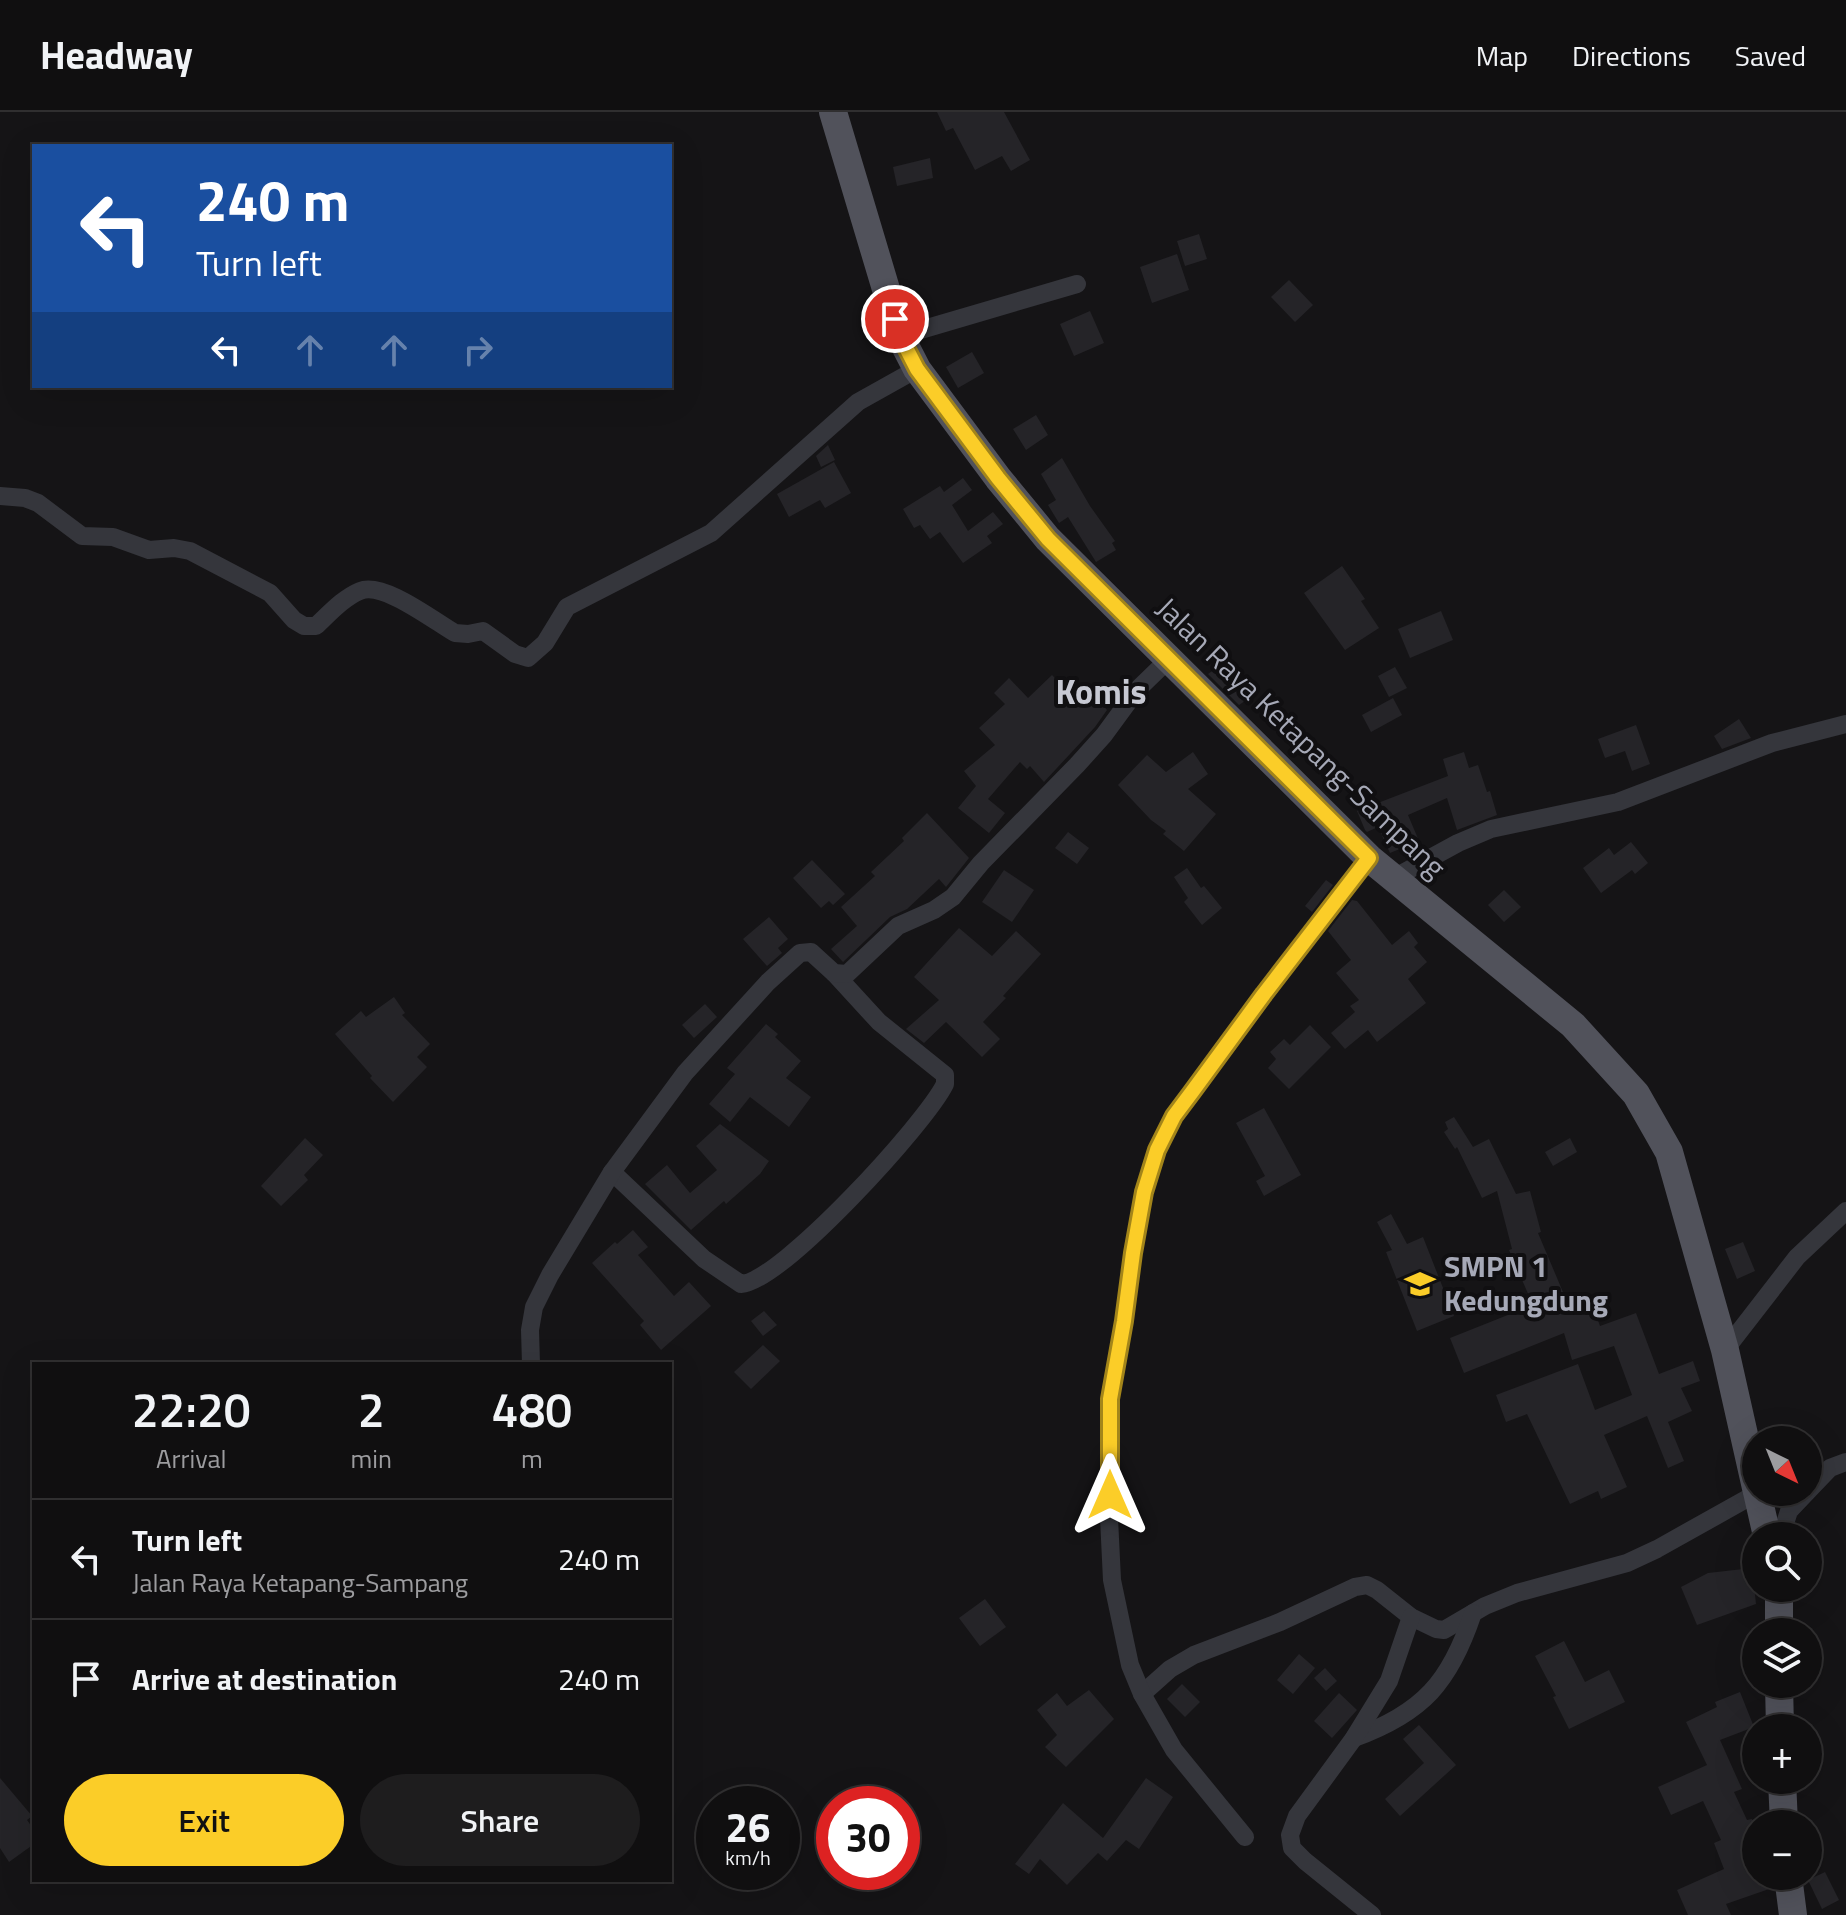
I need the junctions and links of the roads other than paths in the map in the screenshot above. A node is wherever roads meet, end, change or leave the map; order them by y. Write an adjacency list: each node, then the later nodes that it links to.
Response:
1 (833, 112): 3 (main road, Jalan Raya Ketapang-Sampang)
2 (1077, 284): 3 (street)
3 (900, 336): 4 (main road, Jalan Raya Ketapang-Sampang)
4 (917, 369): 5 (street); 6 (main road, Jalan Raya Ketapang-Sampang)
5 (0, 496)
6 (1169, 659): 8 (main road, Jalan Raya Ketapang-Sampang); 10 (street)
7 (1846, 724): 9 (street)
8 (1369, 858): 9 (main road, Jalan Raya Ketapang-Sampang); 21 (street)
9 (1392, 879): 13 (main road, Jalan Raya Ketapang-Sampang)
10 (834, 973): 11 (street); 11 (street)
11 (612, 1172): 14 (street)
12 (1846, 1211): 13 (street)
13 (1725, 1350): 15 (main road, Jalan Raya Ketapang-Sampang)
14 (531, 1362)
15 (1742, 1426)
16 (1846, 1462): 17 (street)
17 (1822, 1476)
18 (1742, 1500): 19 (street)
19 (1473, 1613): 20 (street); 22 (street)
20 (1411, 1617): 21 (street); 22 (street)
21 (1142, 1694): 23 (street)
22 (1354, 1738): 25 (street)
23 (1245, 1837)
24 (1790, 1890): 26 (main road)
25 (1372, 1915)
26 (1793, 1915)

